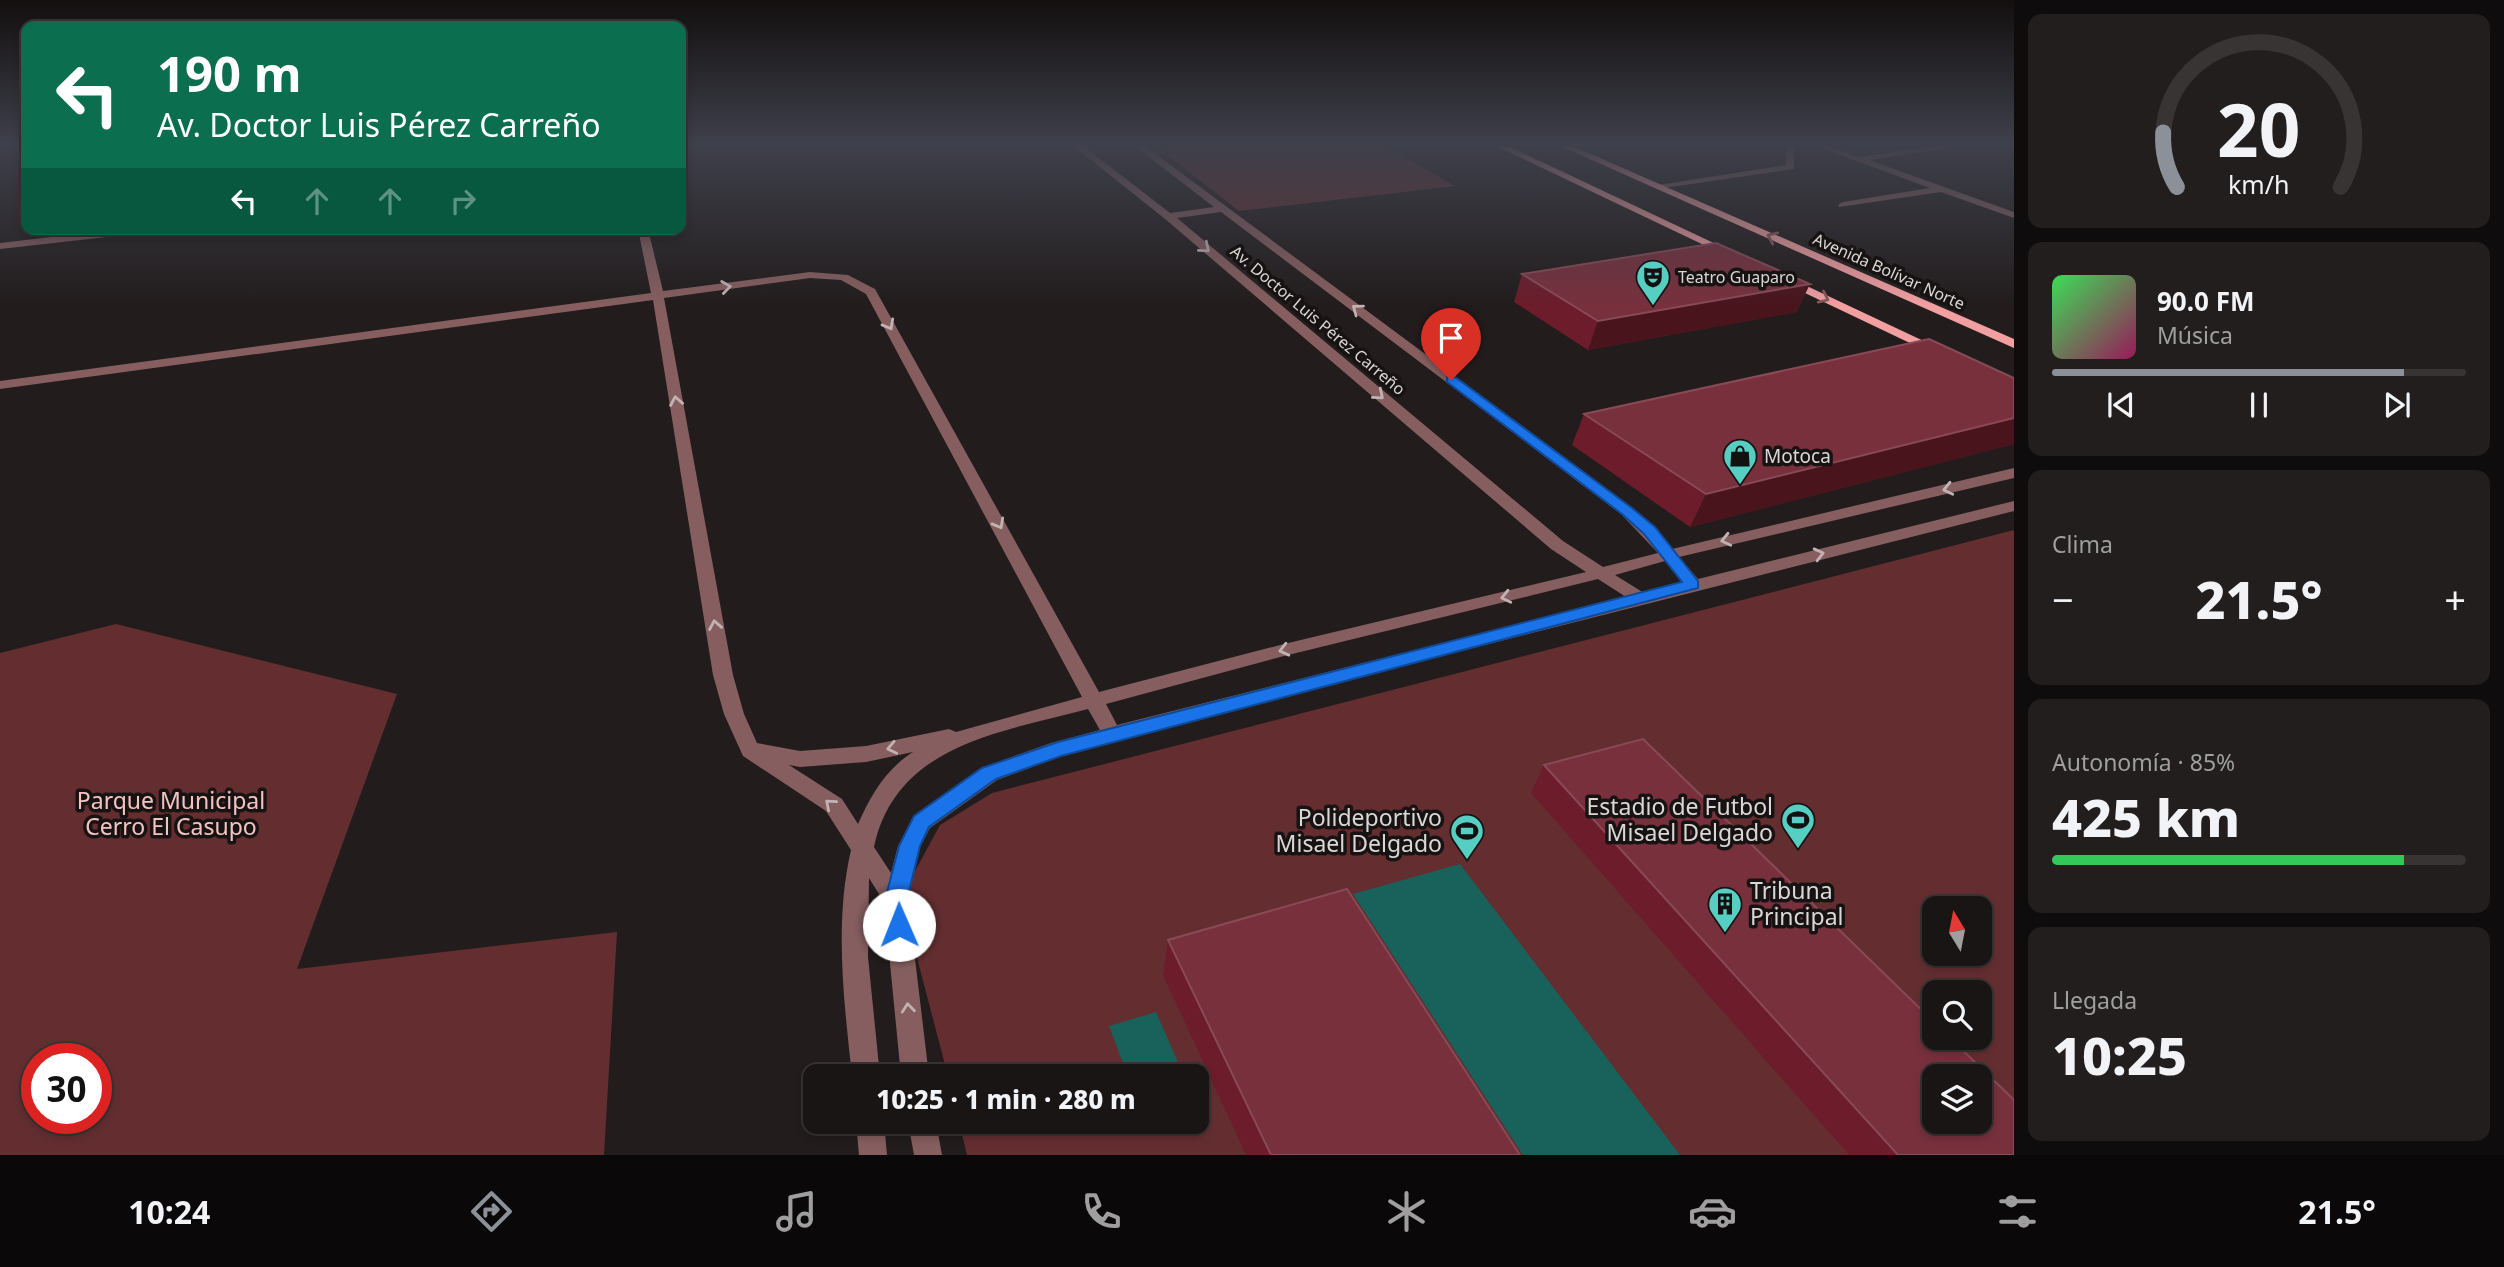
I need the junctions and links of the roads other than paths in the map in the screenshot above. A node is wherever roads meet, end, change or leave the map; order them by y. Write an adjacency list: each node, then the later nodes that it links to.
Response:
1 (1145, 198): 10 (street, Av. Doctor Luis Pérez Carreño)
2 (1206, 198): 8 (street, Av. Doctor Luis Pérez Carreño)
3 (1611, 198): 14 (main road)
4 (1684, 198): 17 (main road, Avenida Bolívar Norte, one-way to 4)
5 (1886, 198): 7 (street)
6 (1965, 198): 9 (street)
7 (1843, 205)
8 (1221, 209): 10 (street); 22 (street, Av. Doctor Luis Pérez Carreño, one-way to 8)
9 (2014, 215)
10 (1168, 216): 23 (street, Av. Doctor Luis Pérez Carreño, one-way to 23)
11 (98, 235): 13 (street)
12 (644, 235): 16 (street)
13 (0, 246)
14 (1745, 261)
15 (1781, 278): 18 (main road, one-way to 18)
16 (658, 296): 19 (street); 26 (street, one-way to 26); 29 (street, one-way to 16)
17 (2014, 344)
18 (1953, 358)
19 (0, 385)
20 (2014, 473): 22 (street, one-way to 22)
21 (2014, 506): 24 (street, one-way to 21)
22 (1671, 556): 23 (street); 24 (street, Av. Doctor Luis Pérez Carreño)
23 (1598, 573): 25 (street, Av. Doctor Luis Pérez Carreño); 26 (street, one-way to 26)
24 (1692, 584): 25 (street)
25 (1639, 598): 28 (street)
26 (1096, 701): 27 (street); 28 (street)
27 (983, 730): 29 (street, one-way to 29); 30 (street)
28 (1113, 736): 31 (street)
29 (750, 750): 30 (street, one-way to 29)
30 (861, 851): 31 (street); 32 (street)
31 (896, 900): 33 (street, one-way to 31)
32 (865, 1064)
33 (914, 1064)
34 (871, 1134): 36 (street)
35 (924, 1134): 37 (street)
36 (873, 1155)
37 (928, 1155)

